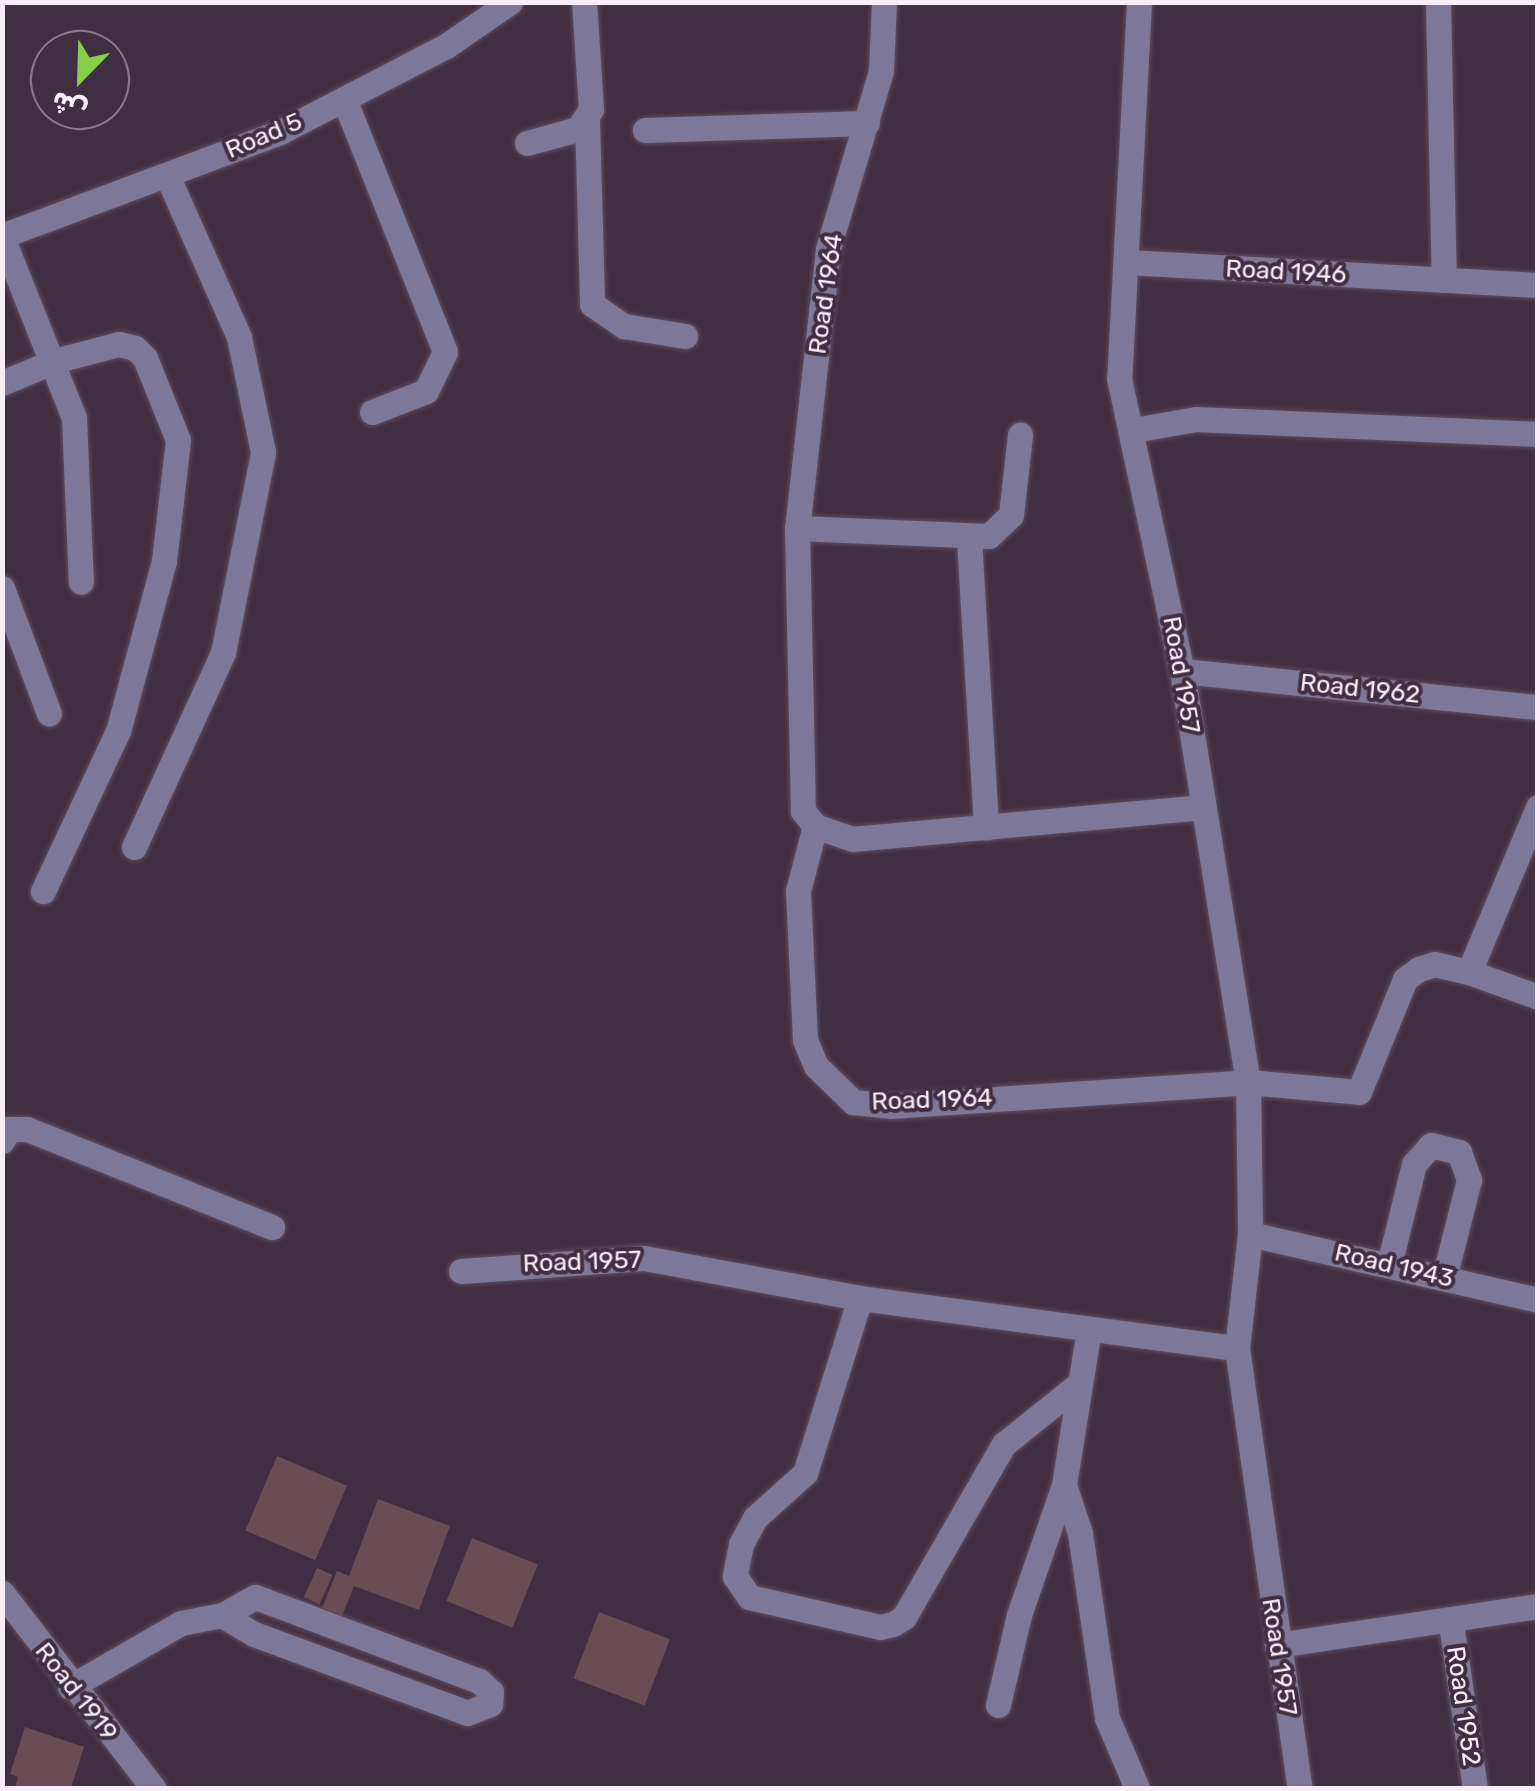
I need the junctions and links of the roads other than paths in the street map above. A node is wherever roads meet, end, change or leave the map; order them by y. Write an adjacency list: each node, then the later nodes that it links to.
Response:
1 (510, 2): 6 (street, Road 5)
2 (584, 2): 7 (street)
3 (884, 2): 8 (street, Road 1964)
4 (1140, 2): 13 (street, Road 1957)
5 (1438, 2): 14 (street)
6 (344, 99): 11 (street, Road 5); 19 (street)
7 (587, 120): 10 (street); 16 (street)
8 (867, 123): 9 (street); 23 (street, Road 1964)
9 (646, 130)
10 (526, 143)
11 (167, 174): 12 (street, Road 5); 34 (street)
12 (2, 237): 17 (street)
13 (1127, 262): 14 (street, Road 1946); 20 (street, Road 1957)
14 (1444, 280): 15 (street, Road 1946)
15 (1538, 285)
16 (684, 336)
17 (54, 361): 18 (street); 25 (street); 35 (street)
18 (2, 383)
19 (372, 412)
20 (1133, 430): 21 (street); 27 (street, Road 1957)
21 (1538, 434)
22 (1020, 435): 24 (street)
23 (797, 528): 24 (street); 32 (street, Road 1964)
24 (969, 539): 33 (street)
25 (81, 582)
26 (2, 588): 29 (street)
27 (1182, 671): 28 (street, Road 1962); 30 (street, Road 1957)
28 (1538, 708)
29 (49, 714)
30 (1204, 806): 33 (street); 38 (street, Road 1957)
31 (1538, 807): 36 (street)
32 (815, 826): 33 (street); 38 (street, Road 1964)
33 (986, 828)
34 (134, 848)
35 (43, 890)
36 (1470, 972): 37 (street); 38 (street, Road 1964)
37 (1538, 997)
38 (1248, 1082): 41 (street, Road 1957)
39 (2, 1141): 40 (street)
40 (272, 1227)
41 (1250, 1234): 42 (street, Road 1943); 48 (street, Road 1957)
42 (1389, 1265): 44 (street, Road 1943); 44 (street)
43 (461, 1271): 45 (street, Road 1957)
44 (1444, 1278): 46 (street, Road 1943)
45 (860, 1298): 47 (street, Road 1957); 49 (street)
46 (1538, 1300)
47 (1090, 1329): 48 (street, Road 1957); 49 (street)
48 (1237, 1348): 55 (street, Road 1957)
49 (1079, 1384): 50 (street)
50 (1064, 1484): 57 (street); 59 (street)
51 (2, 1593): 56 (street, Road 1919)
52 (1538, 1606): 54 (street, Road 1952)
53 (222, 1615): 53 (street); 56 (street)
54 (1450, 1624): 55 (street, Road 1952); 61 (street, Road 1952)
55 (1277, 1645): 60 (street, Road 1957)
56 (70, 1687): 58 (street, Road 1919)
57 (998, 1705)
58 (152, 1788)
59 (1137, 1788)
60 (1300, 1788)
61 (1475, 1788)

